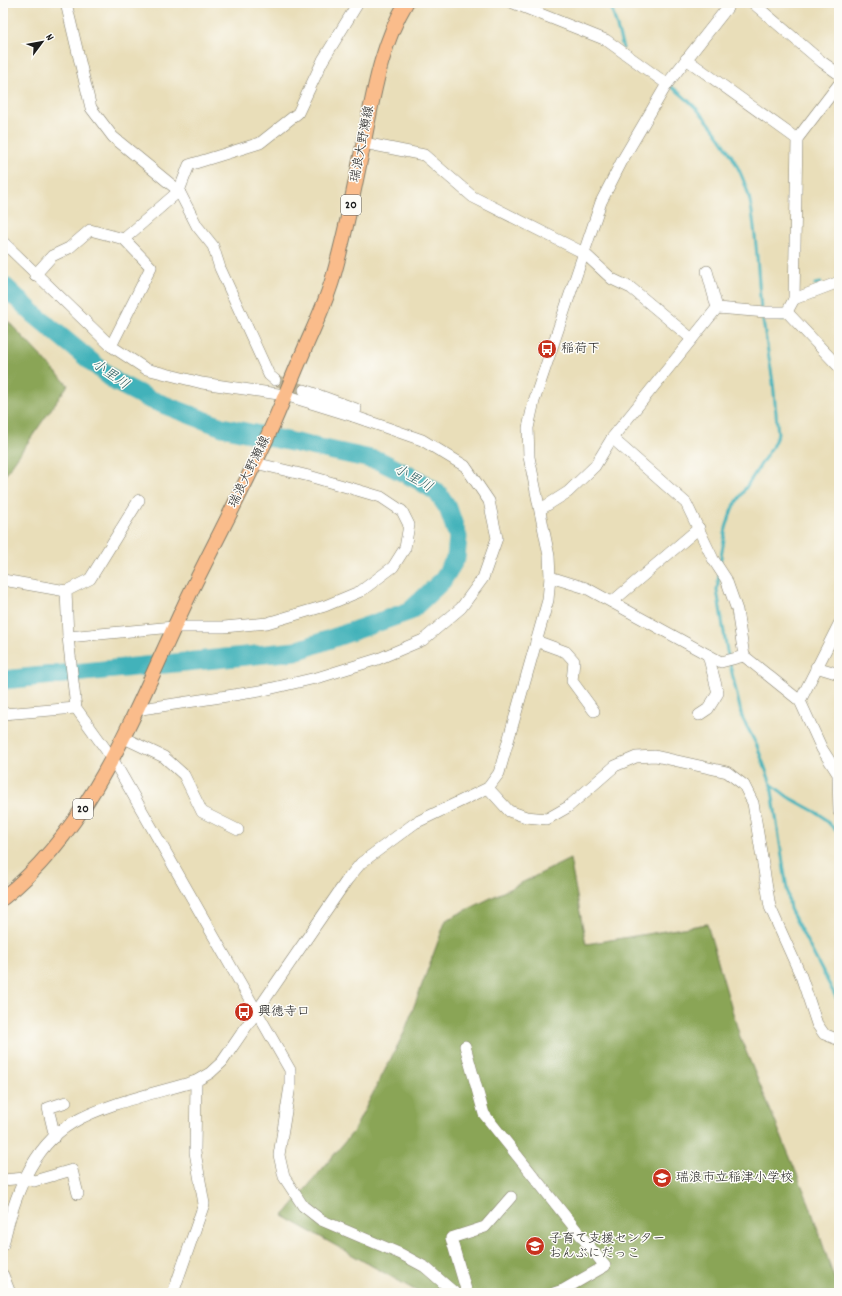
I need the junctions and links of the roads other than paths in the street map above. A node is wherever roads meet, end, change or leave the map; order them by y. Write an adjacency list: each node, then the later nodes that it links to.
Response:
1 (66, 3): 13 (street)
2 (358, 3): 13 (street)
3 (406, 3): 12 (main road, 瑞浪大野瀬線 / 20)
4 (513, 3): 9 (street)
5 (731, 3): 7 (street)
6 (753, 3): 8 (street)
7 (686, 59): 9 (street); 11 (street)
8 (839, 74)
9 (670, 80): 16 (street)
10 (839, 84): 11 (street)
11 (797, 139): 20 (street)
12 (364, 143): 16 (street); 28 (main road, 瑞浪大野瀬線 / 20)
13 (179, 191): 14 (street); 26 (street)
14 (124, 239): 18 (street); 24 (street)
15 (3, 242): 18 (street)
16 (584, 253): 23 (street); 33 (street)
17 (707, 271): 21 (street)
18 (35, 275): 24 (street)
19 (839, 282): 20 (street)
20 (794, 299): 22 (street)
21 (717, 308): 22 (street); 23 (street)
22 (787, 312): 25 (street)
23 (692, 339): 30 (street)
24 (111, 346): 28 (street)
25 (839, 367)
26 (275, 380)
27 (304, 390): 29 (street)
28 (283, 400): 29 (street); 31 (main road, 瑞浪大野瀬線 / 20)
29 (353, 416): 48 (street)
30 (612, 438): 33 (street); 34 (street)
31 (258, 457): 40 (main road, 瑞浪大野瀬線 / 20); 40 (street)
32 (140, 500): 37 (street)
33 (541, 509): 35 (street)
34 (699, 528): 38 (street); 44 (street)
35 (550, 577): 38 (street); 42 (street)
36 (3, 580): 37 (street)
37 (66, 591): 41 (street)
38 (612, 602): 43 (street)
39 (839, 624): 45 (street)
40 (171, 630): 41 (street); 48 (main road, 瑞浪大野瀬線 / 20)
41 (68, 637): 49 (street)
42 (536, 641): 50 (street); 55 (street)
43 (708, 655): 44 (street); 52 (street)
44 (744, 656): 47 (street)
45 (816, 667): 46 (street); 47 (street)
46 (839, 674)
47 (800, 701): 56 (street)
48 (137, 706): 53 (main road, 瑞浪大野瀬線 / 20)
49 (76, 708): 51 (street); 54 (street)
50 (594, 711)
51 (3, 714)
52 (699, 715)
53 (122, 737): 54 (main road, 瑞浪大野瀬線 / 20); 57 (street)
54 (112, 758): 58 (main road, 瑞浪大野瀬線 / 20); 59 (street)
55 (488, 788): 59 (street); 60 (street)
56 (839, 812)
57 (238, 830)
58 (3, 898)
59 (257, 1013): 62 (street); 73 (street)
60 (838, 1040)
61 (465, 1046): 75 (street)
62 (196, 1081): 64 (street); 72 (street)
63 (66, 1102): 64 (street)
64 (55, 1137): 65 (street)
65 (26, 1178): 66 (street); 67 (street); 69 (street)
66 (3, 1180)
67 (78, 1194)
68 (511, 1197): 74 (street)
69 (3, 1246)
70 (3, 1275): 71 (street)
71 (10, 1293)
72 (173, 1293)
73 (455, 1293)
74 (467, 1293)
75 (554, 1293)

